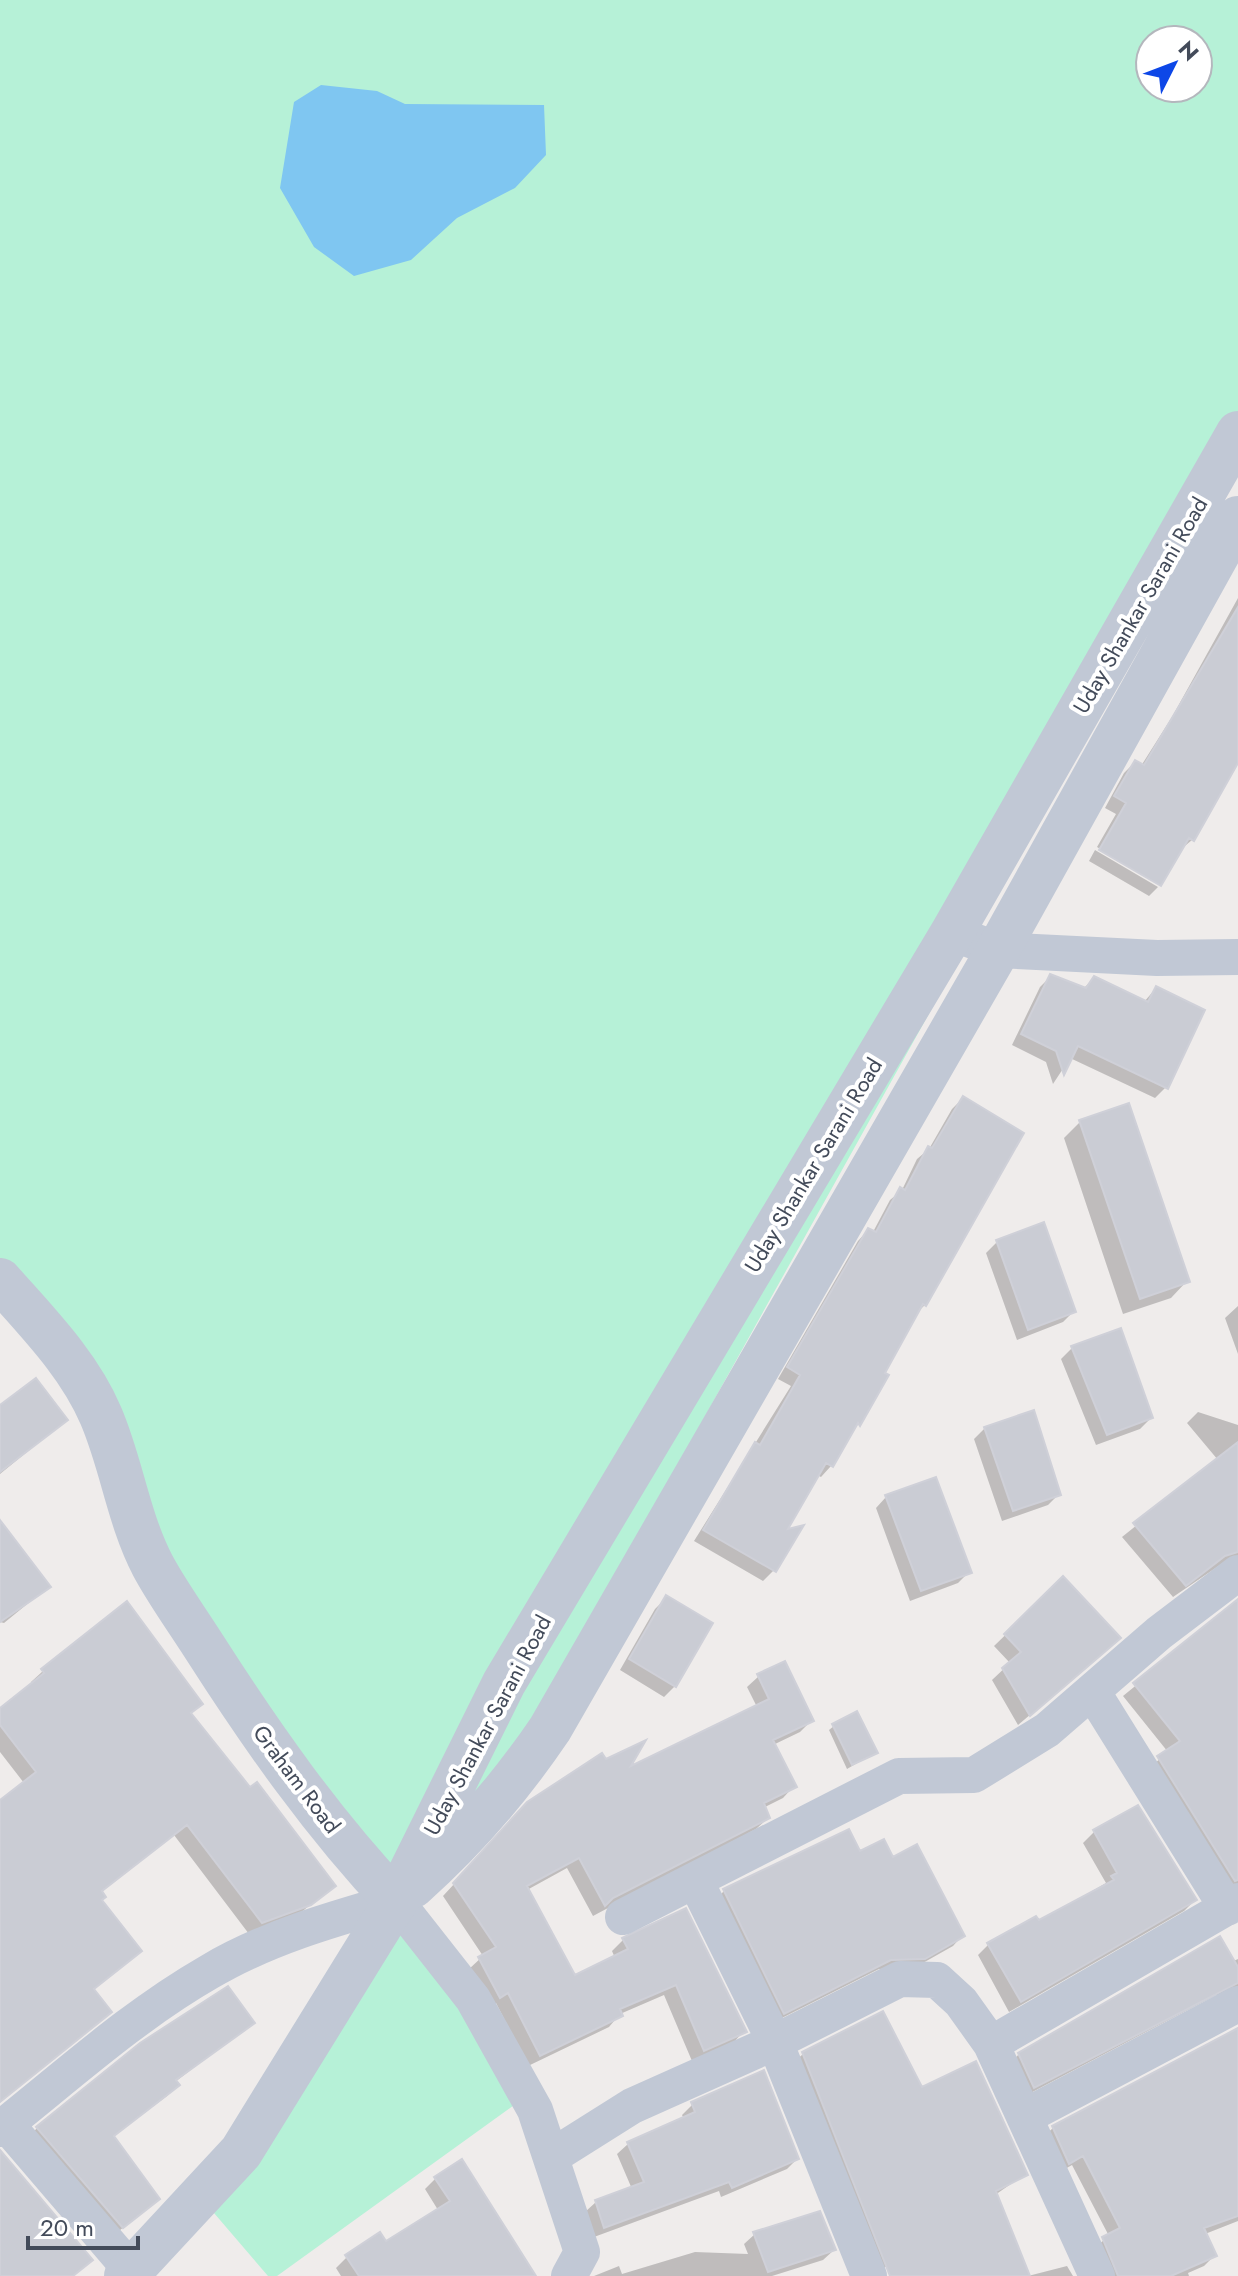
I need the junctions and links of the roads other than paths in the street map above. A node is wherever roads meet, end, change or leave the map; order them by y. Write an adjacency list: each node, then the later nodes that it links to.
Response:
1 (1238, 433): 3 (street, Uday Shankar Sarani Road)
2 (1238, 518): 4 (street, Uday Shankar Sarani Road)
3 (952, 933): 4 (street); 10 (street, Uday Shankar Sarani Road)
4 (998, 950): 5 (street); 10 (street, Uday Shankar Sarani Road)
5 (1238, 957)
6 (0, 1280): 10 (street, Graham Road)
7 (1238, 1573): 8 (street)
8 (1092, 1691): 9 (street); 11 (street)
9 (695, 1880): 12 (street); 14 (street)
10 (396, 1901): 17 (street); 18 (street, Graham Road); 19 (street, Uday Shankar Sarani Road)
11 (1232, 1905): 15 (street)
12 (623, 1917)
13 (1238, 2004): 16 (street)
14 (775, 2042): 15 (street); 18 (street); 21 (street)
15 (991, 2044): 16 (street)
16 (1026, 2116): 22 (street)
17 (3, 2127): 19 (street)
18 (551, 2157): 20 (street, Graham Road)
19 (128, 2273)
20 (569, 2276)
21 (869, 2276)
22 (1097, 2276)

